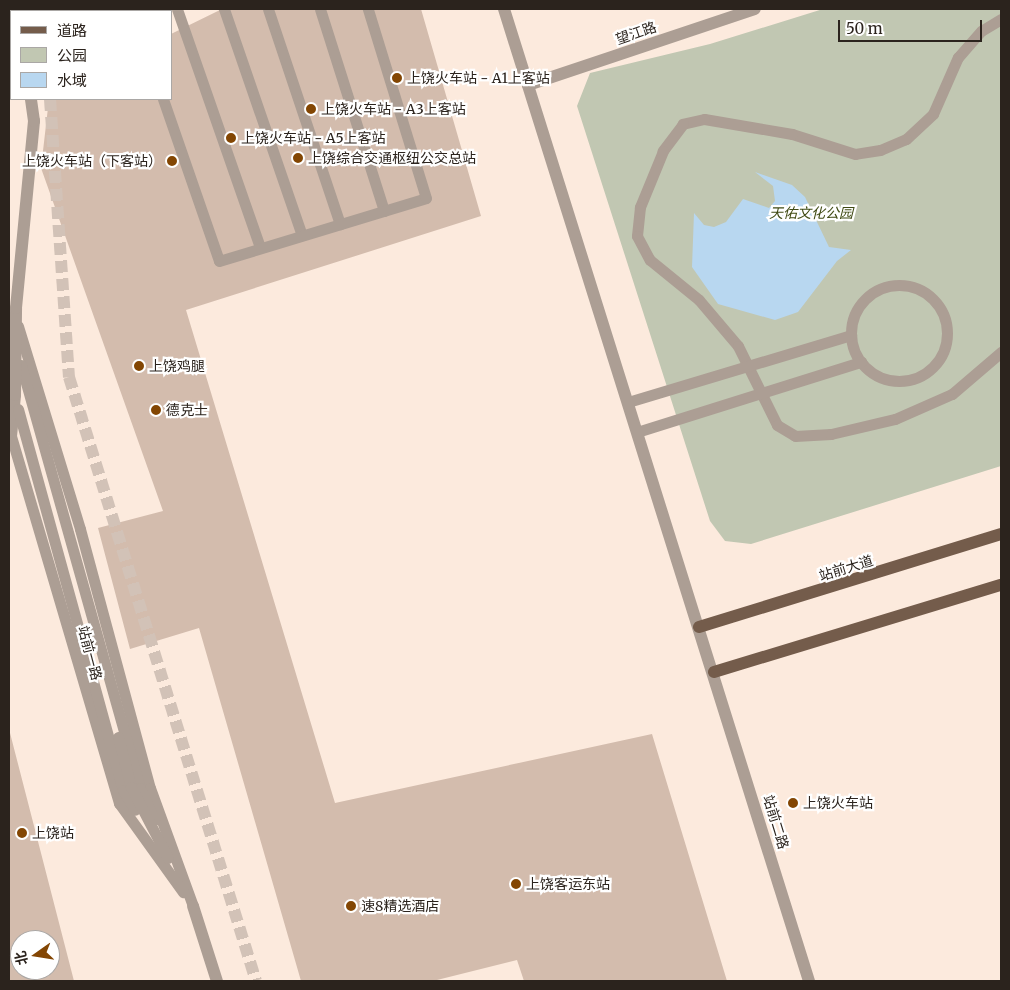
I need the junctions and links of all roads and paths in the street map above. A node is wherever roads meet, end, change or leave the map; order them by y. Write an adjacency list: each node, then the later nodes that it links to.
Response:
1 (177, 9): 15 (lane)
2 (224, 9): 14 (lane)
3 (268, 9): 13 (lane)
4 (320, 9): 12 (lane)
5 (368, 9): 12 (lane)
6 (504, 9): 9 (street, 站前二路)
7 (755, 9): 9 (street, 望江路)
8 (1001, 19): 21 (lane)
9 (528, 85): 25 (street, 站前二路)
10 (31, 100): 16 (street, 站前一路)
11 (163, 100): 15 (lane)
12 (384, 211): 13 (lane)
13 (340, 224): 14 (lane)
14 (302, 236): 15 (lane)
15 (260, 248)
16 (16, 314): 18 (street, 站前一路); 31 (lane)
17 (851, 335): 20 (lane); 20 (lane); 21 (lane)
18 (15, 344): 22 (street, 站前一路); 31 (lane)
19 (1001, 352): 23 (lane)
20 (861, 362): 23 (lane)
21 (747, 367): 23 (lane); 25 (lane)
22 (15, 370): 24 (street, 站前一路); 31 (lane)
23 (760, 394): 26 (lane)
24 (15, 395): 31 (lane, 站前一路)
25 (628, 402): 26 (street, 站前二路)
26 (637, 432): 29 (street, 站前二路)
27 (1001, 534): 29 (main road, 站前大道)
28 (1001, 585): 30 (main road)
29 (699, 627): 30 (street, 站前二路)
30 (714, 672): 33 (street, 站前二路)
31 (193, 906): 32 (street, 站前一路)
32 (217, 981)
33 (809, 981)

